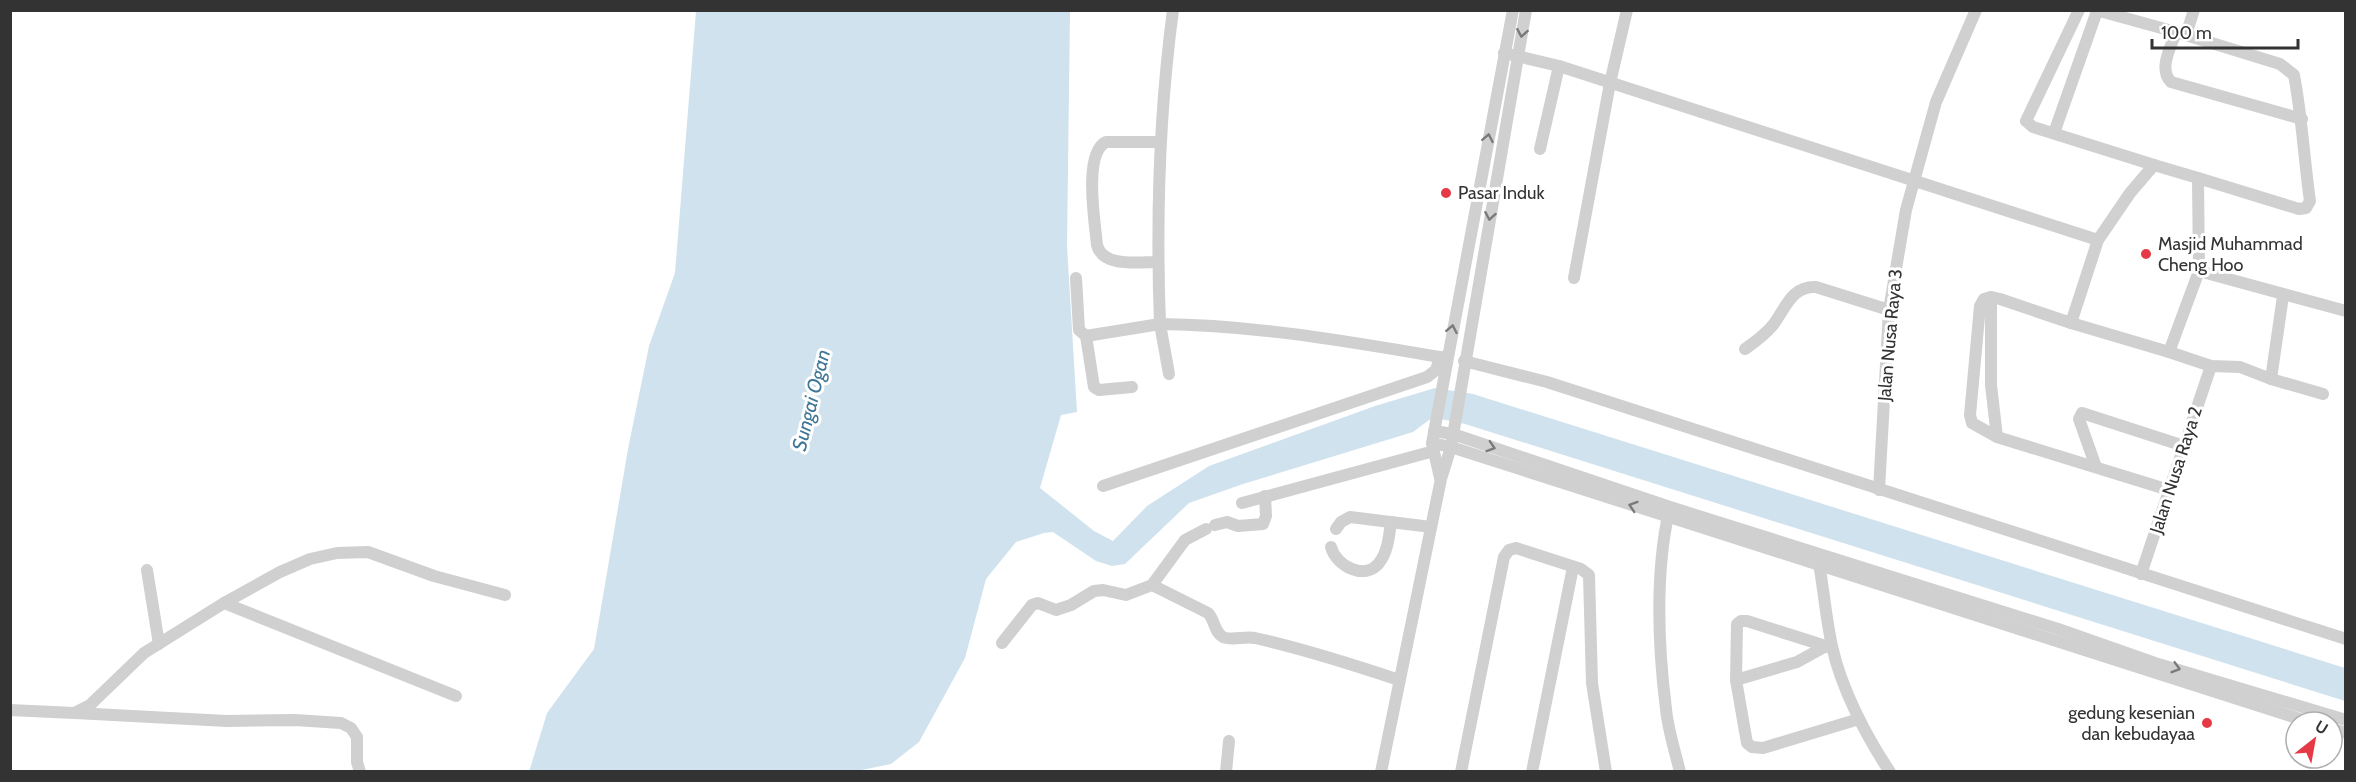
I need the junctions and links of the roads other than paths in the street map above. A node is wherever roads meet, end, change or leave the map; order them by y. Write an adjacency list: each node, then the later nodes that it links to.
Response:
1 (1173, 10): 16 (street)
2 (1513, 10): 10 (street)
3 (1526, 10): 11 (street, one-way to 11)
4 (1626, 10): 13 (street)
5 (1976, 10): 20 (street, Jalan Nusa Raya 3)
6 (2079, 10): 15 (street)
7 (2096, 10): 9 (street); 15 (street)
8 (2194, 10): 9 (street)
9 (2181, 34): 14 (street); 14 (street)
10 (1504, 52): 11 (street); 35 (street, one-way to 10)
11 (1518, 55): 12 (street); 36 (street, one-way to 36)
12 (1559, 66): 13 (street); 17 (street)
13 (1610, 83): 20 (street); 25 (street)
14 (2302, 119): 19 (street)
15 (2054, 133): 18 (street)
16 (1160, 142): 22 (street); 22 (street)
17 (1540, 149)
18 (2154, 165): 19 (street); 21 (street)
19 (2198, 178): 23 (street)
20 (1915, 181): 21 (street); 28 (street, Jalan Nusa Raya 3)
21 (2098, 240): 30 (street)
22 (1157, 262): 31 (street)
23 (2199, 271): 26 (street); 34 (street)
24 (1076, 278): 32 (street)
25 (1574, 278)
26 (2283, 296): 29 (street); 39 (street)
27 (1991, 297): 30 (street); 44 (street); 44 (street)
28 (1889, 310): 33 (street); 49 (street, Jalan Nusa Raya 3)
29 (2346, 311)
30 (2072, 323): 34 (street)
31 (1160, 324): 32 (street); 35 (street); 38 (street)
32 (1086, 336): 40 (street)
33 (1745, 349)
34 (2169, 352): 37 (street)
35 (1443, 358): 43 (street); 48 (street)
36 (1464, 361): 42 (street); 49 (street)
37 (2211, 366): 39 (street); 45 (street, Jalan Nusa Raya 2)
38 (1169, 374)
39 (2271, 379): 41 (street)
40 (1132, 387)
41 (2323, 393)
42 (1452, 435): 43 (street); 47 (street); 53 (street)
43 (1434, 437): 47 (street); 51 (street)
44 (1997, 437): 46 (street)
45 (2184, 447): 46 (street); 50 (street, Jalan Nusa Raya 2)
46 (2096, 467): 50 (street)
47 (1441, 479): 55 (street)
48 (1103, 486)
49 (1879, 490): 61 (street)
50 (2169, 490): 61 (street, Jalan Nusa Raya 2)
51 (1265, 496): 52 (street); 62 (street)
52 (1242, 503)
53 (1669, 512): 58 (street); 86 (street)
54 (1391, 522): 55 (street); 56 (street); 57 (street)
55 (1431, 526): 69 (street)
56 (1336, 529)
57 (1331, 547)
58 (1821, 559): 68 (street); 71 (street, one-way to 71); 73 (street)
59 (1573, 567): 83 (street); 84 (street); 85 (street)
60 (147, 570): 67 (street)
61 (2141, 574): 65 (street)
62 (1152, 585): 66 (street); 69 (street)
63 (505, 595): 64 (street)
64 (224, 603): 67 (street); 72 (street)
65 (2346, 639)
66 (1002, 643)
67 (159, 644): 75 (street)
68 (1829, 647): 70 (street); 70 (street); 77 (street)
69 (1399, 680): 82 (street)
70 (1736, 681): 77 (street)
71 (2252, 690): 73 (street); 78 (street)
72 (456, 696)
73 (2250, 704): 76 (street)
74 (10, 710): 75 (street)
75 (74, 713): 80 (street)
76 (2284, 714)
77 (1859, 719): 87 (street)
78 (2346, 720)
79 (1229, 741): 81 (street)
80 (360, 771)
81 (1226, 771)
82 (1381, 771)
83 (1461, 771)
84 (1532, 771)
85 (1606, 771)
86 (1680, 771)
87 (1890, 771)

